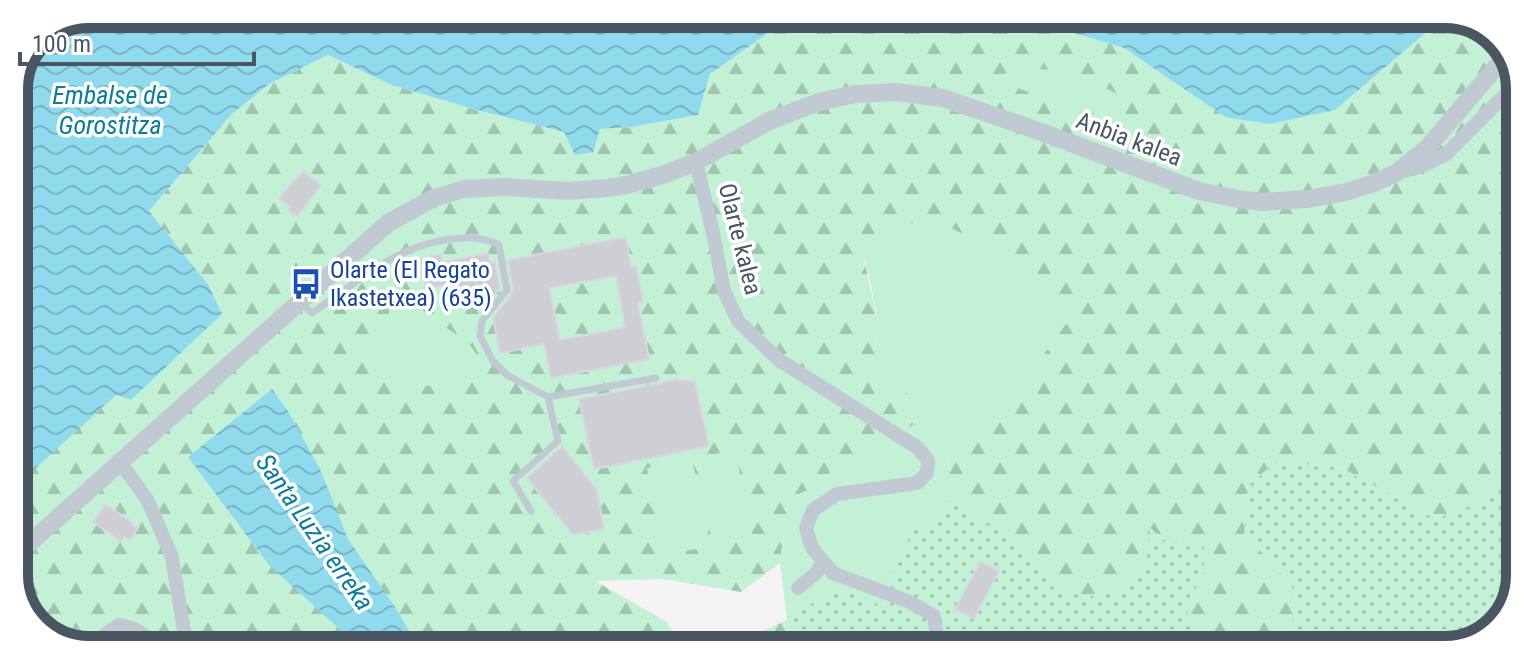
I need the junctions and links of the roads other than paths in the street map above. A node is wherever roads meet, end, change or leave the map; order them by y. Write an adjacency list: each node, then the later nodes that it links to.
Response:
1 (1500, 62): 4 (street, Anbia kalea)
2 (1506, 94): 4 (street)
3 (696, 162): 4 (street, Anbia kalea); 5 (street, Olarte kalea); 11 (street, Olarte kalea)
4 (1396, 173)
5 (300, 302): 7 (lane); 8 (street, Olarte kalea)
6 (656, 378): 7 (lane)
7 (548, 397): 9 (lane)
8 (120, 462): 10 (street, Olarte kalea); 15 (street)
9 (531, 511)
10 (28, 544)
11 (823, 561): 12 (street); 16 (street)
12 (798, 588)
13 (104, 636): 14 (street)
14 (147, 636)
15 (186, 636)
16 (937, 636)

